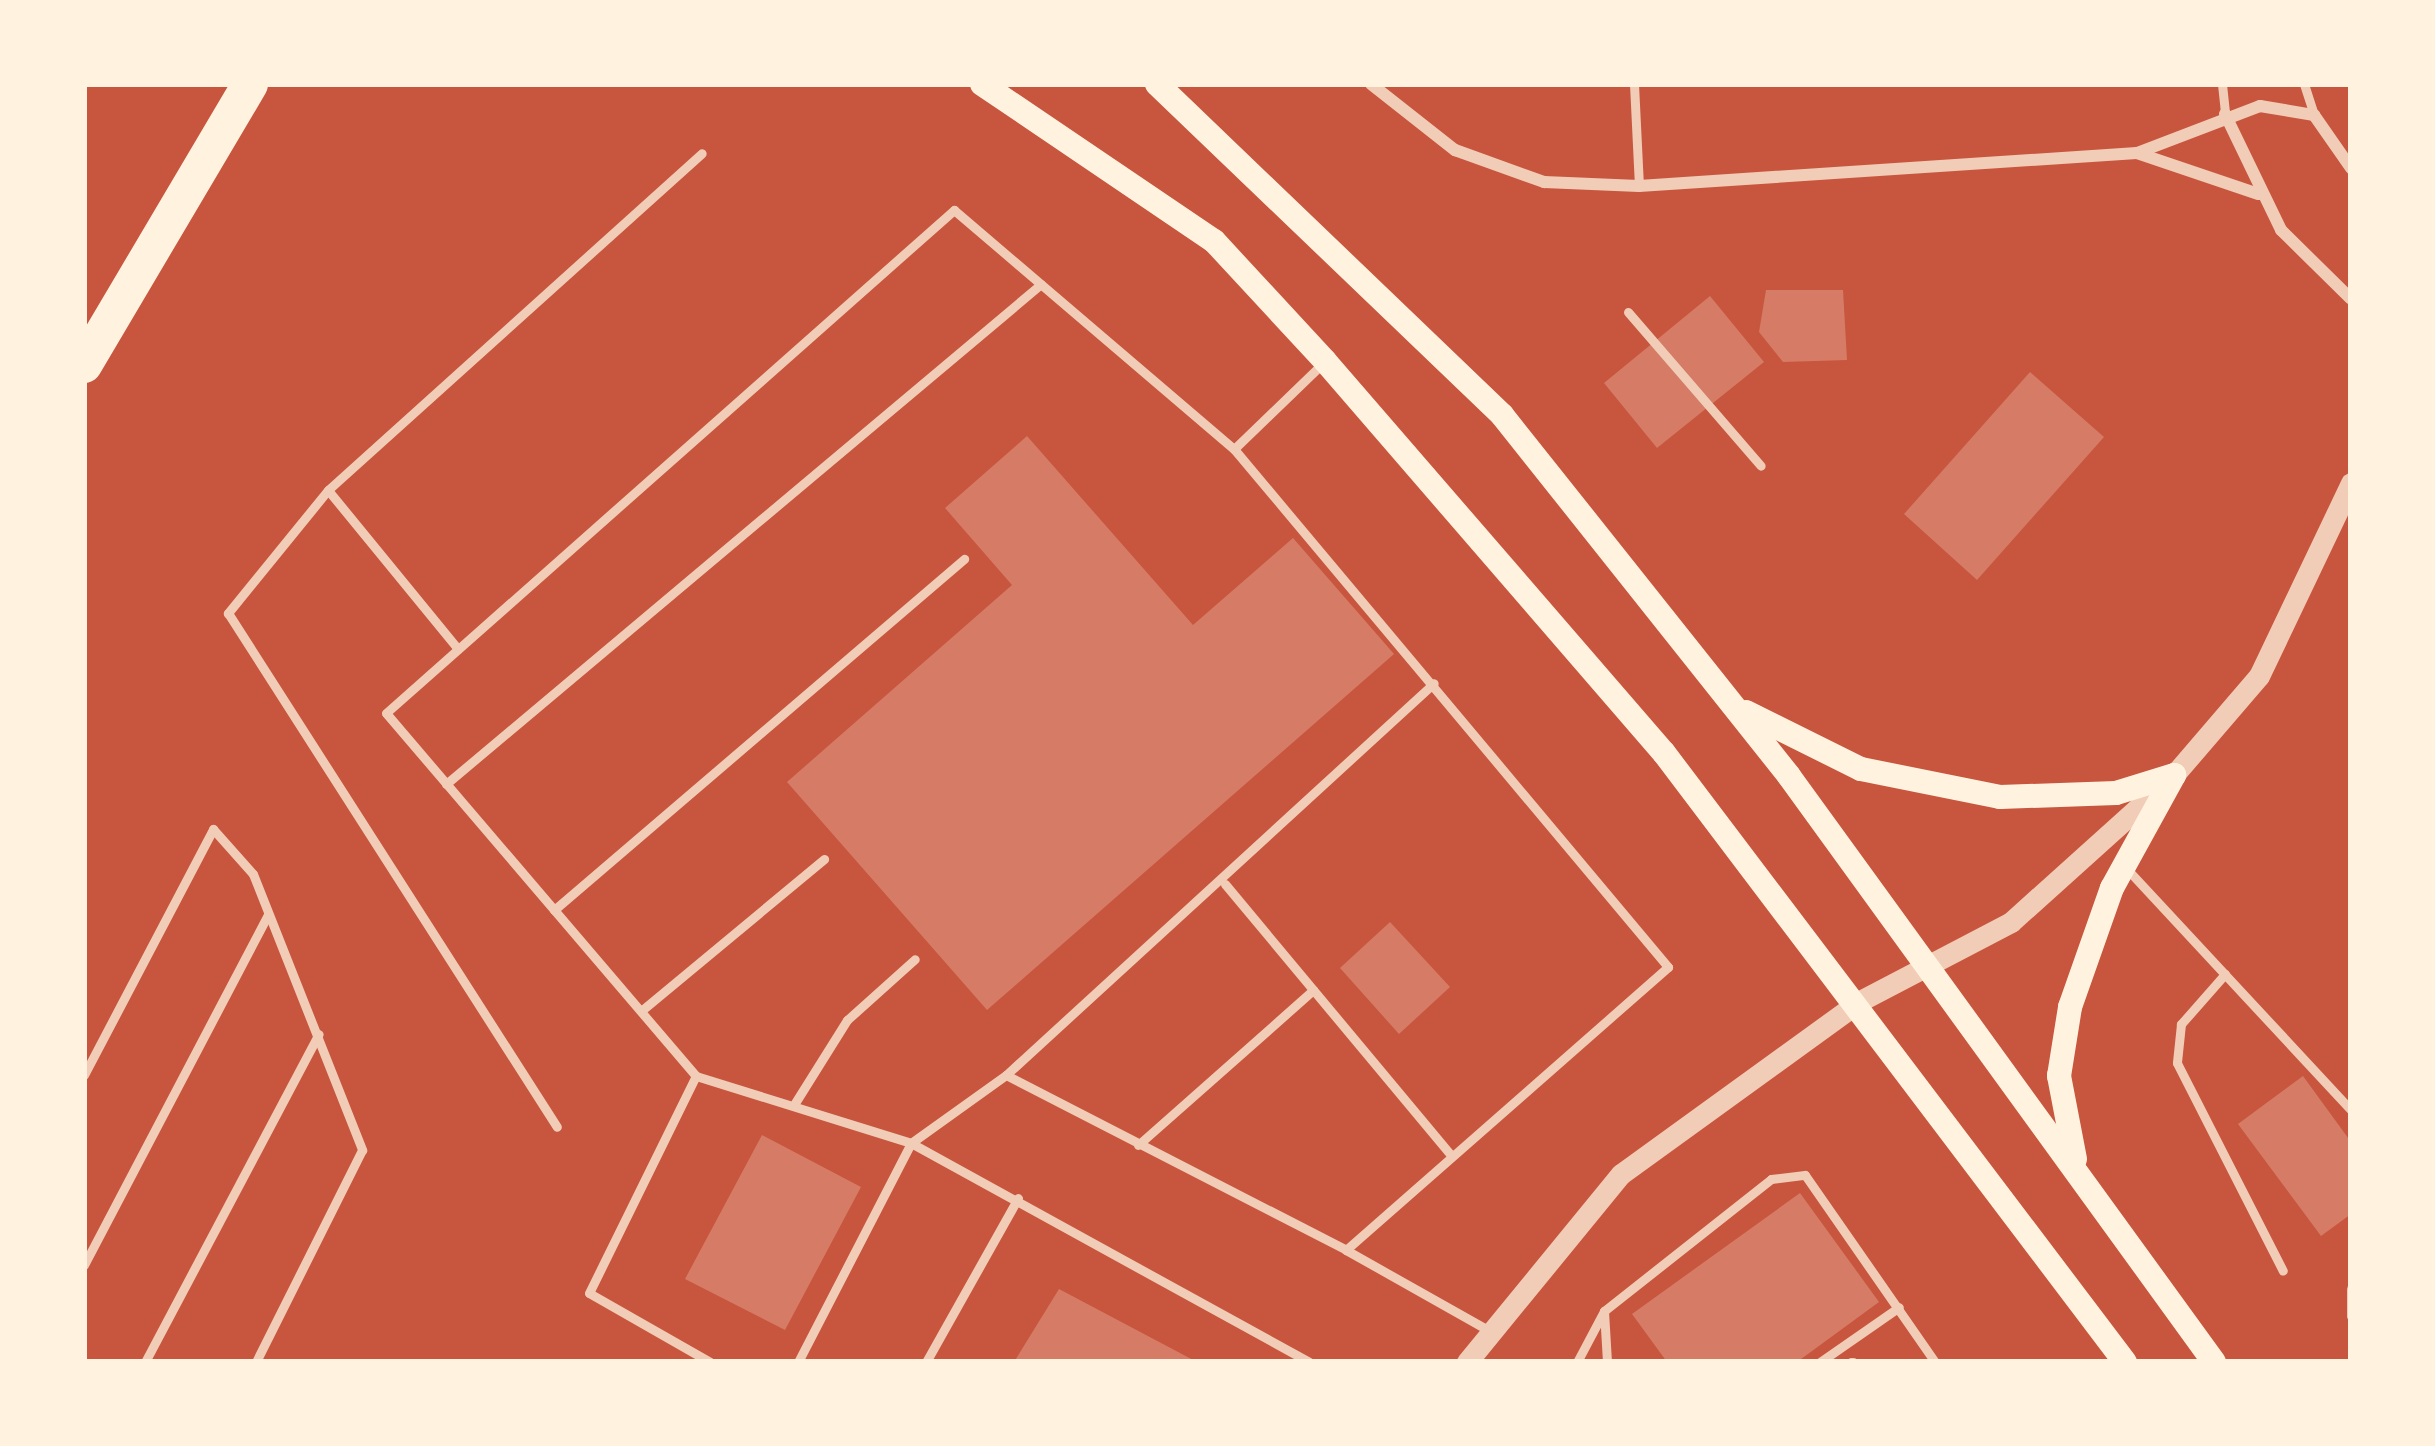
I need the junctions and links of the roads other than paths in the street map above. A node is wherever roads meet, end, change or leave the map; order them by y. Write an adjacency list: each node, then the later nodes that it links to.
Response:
1 (982, 84): 18 (main road)
2 (1156, 84): 27 (main road)
3 (1371, 84): 13 (street)
4 (1634, 84): 13 (lane)
5 (2222, 84): 8 (lane)
6 (2304, 84): 9 (lane)
7 (250, 86): 19 (highway)
8 (2224, 114): 9 (street); 11 (street); 14 (street)
9 (2314, 115): 12 (street)
10 (702, 153): 23 (lane)
11 (2137, 154): 13 (street); 14 (street)
12 (2351, 168)
13 (1639, 186)
14 (2260, 194): 16 (street)
15 (1041, 284): 20 (lane); 25 (lane); 29 (lane)
16 (2351, 299)
17 (1628, 312): 21 (lane)
18 (1325, 361): 20 (lane); 39 (main road)
19 (84, 365)
20 (1234, 449): 26 (lane)
21 (1761, 466)
22 (2351, 483): 28 (street)
23 (328, 490): 25 (lane); 47 (lane)
24 (964, 559): 33 (lane)
25 (458, 649): 29 (lane)
26 (1434, 682): 32 (lane); 50 (lane)
27 (1733, 705): 28 (main road); 36 (main road)
28 (2174, 775): 31 (main road); 36 (street)
29 (446, 784): 33 (lane)
30 (824, 859): 40 (lane)
31 (2123, 865): 37 (lane); 51 (main road)
32 (1226, 884): 38 (lane); 43 (lane)
33 (554, 910): 40 (lane)
34 (268, 914): 41 (lane); 42 (lane); 54 (lane)
35 (915, 958): 45 (lane)
36 (1927, 967): 39 (street); 51 (main road)
37 (2225, 974): 46 (lane); 55 (lane)
38 (1313, 990): 49 (lane); 50 (lane)
39 (1860, 1001): 60 (street); 72 (main road)
40 (641, 1011): 44 (lane)
41 (319, 1034): 63 (lane); 64 (lane)
42 (84, 1075)
43 (1006, 1075): 48 (lane); 49 (lane)
44 (696, 1076): 45 (lane); 65 (lane)
45 (795, 1102): 48 (lane)
46 (2351, 1110)
47 (557, 1127)
48 (911, 1143): 52 (lane); 66 (lane)
49 (1138, 1144): 53 (lane)
50 (1452, 1156): 53 (lane)
51 (2083, 1184): 73 (main road)
52 (1018, 1198): 61 (lane); 67 (lane)
53 (1346, 1250): 60 (lane)
54 (84, 1265)
55 (2283, 1271)
56 (2351, 1289): 59 (lane)
57 (1899, 1307): 58 (lane); 62 (lane); 71 (lane)
58 (1604, 1311): 69 (lane); 70 (lane)
59 (2351, 1316)
60 (1488, 1330): 68 (street)
61 (1306, 1361)
62 (1933, 1361)
63 (145, 1362)
64 (256, 1362)
65 (710, 1362)
66 (798, 1362)
67 (926, 1362)
68 (1467, 1362)
69 (1577, 1362)
70 (1607, 1362)
71 (1820, 1362)
72 (2125, 1362)
73 (2214, 1362)

